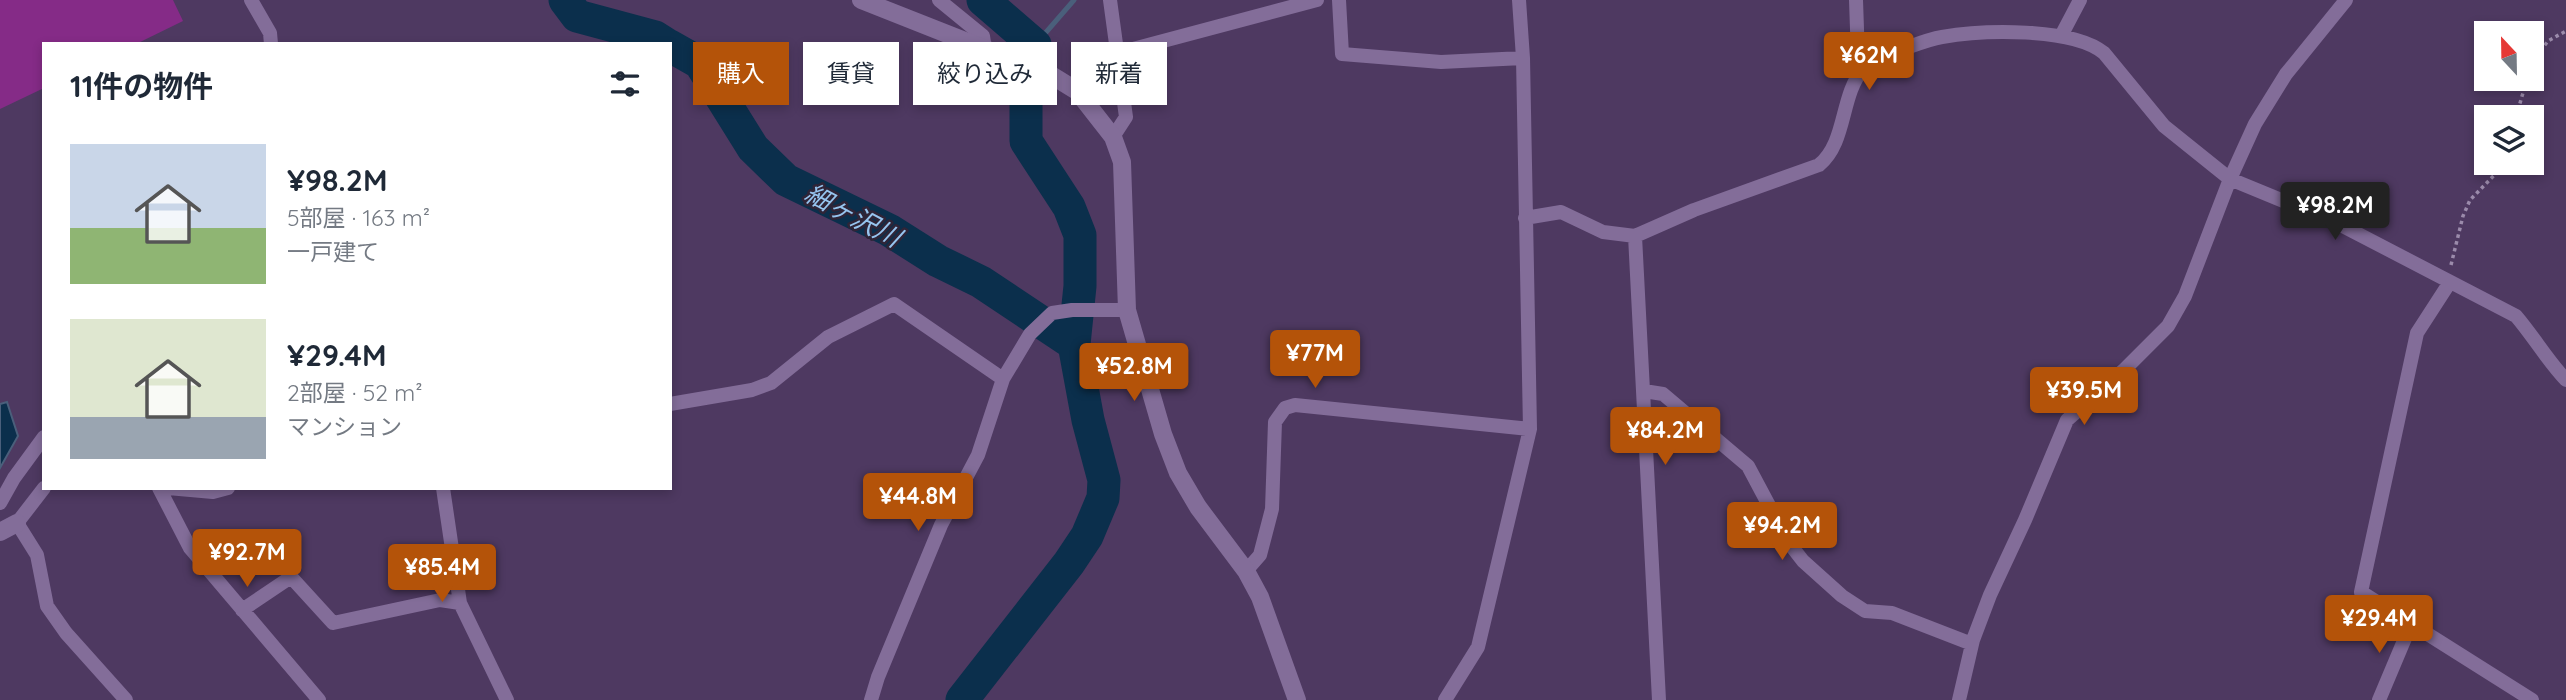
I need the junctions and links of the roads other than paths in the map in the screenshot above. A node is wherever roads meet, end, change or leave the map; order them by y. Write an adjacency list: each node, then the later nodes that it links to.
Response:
1 (251, 0): 12 (street)
2 (861, 0): 13 (street)
3 (939, 0): 14 (street)
4 (1110, 0): 15 (street)
5 (1317, 0): 16 (street)
6 (1339, 0): 17 (street)
7 (1519, 0): 17 (street)
8 (1856, 0): 18 (street)
9 (2080, 0): 11 (street)
10 (2346, 0): 22 (street)
11 (2061, 36): 18 (street); 22 (street)
12 (271, 42)
13 (967, 42)
14 (984, 42)
15 (1116, 42)
16 (1159, 42)
17 (1523, 58): 23 (street)
18 (1863, 68): 24 (street)
19 (1057, 79): 21 (street)
20 (1124, 105): 21 (street)
21 (1113, 137): 26 (street)
22 (2230, 178): 25 (street); 45 (street)
23 (1524, 218): 24 (street); 31 (street)
24 (1635, 236): 29 (street)
25 (2448, 282): 28 (street); 44 (street)
26 (1127, 310): 27 (street); 41 (street)
27 (1003, 379): 30 (street); 49 (street)
28 (2566, 380)
29 (1644, 391): 45 (street); 52 (street)
30 (672, 404)
31 (1530, 429): 41 (street); 51 (street)
32 (42, 439): 38 (street)
33 (42, 490): 39 (street)
34 (160, 490): 43 (street)
35 (190, 490): 36 (street)
36 (220, 490)
37 (443, 490): 42 (street)
38 (0, 503)
39 (17, 523): 40 (street); 46 (street)
40 (0, 532)
41 (1246, 571): 50 (street)
42 (460, 603): 43 (street); 48 (street)
43 (242, 610): 47 (street)
44 (2411, 624): 54 (street); 55 (street)
45 (1972, 644): 53 (street)
46 (126, 700)
47 (318, 700)
48 (507, 700)
49 (872, 700)
50 (1297, 700)
51 (1445, 700)
52 (1659, 700)
53 (1959, 700)
54 (2379, 700)
55 (2532, 700)

